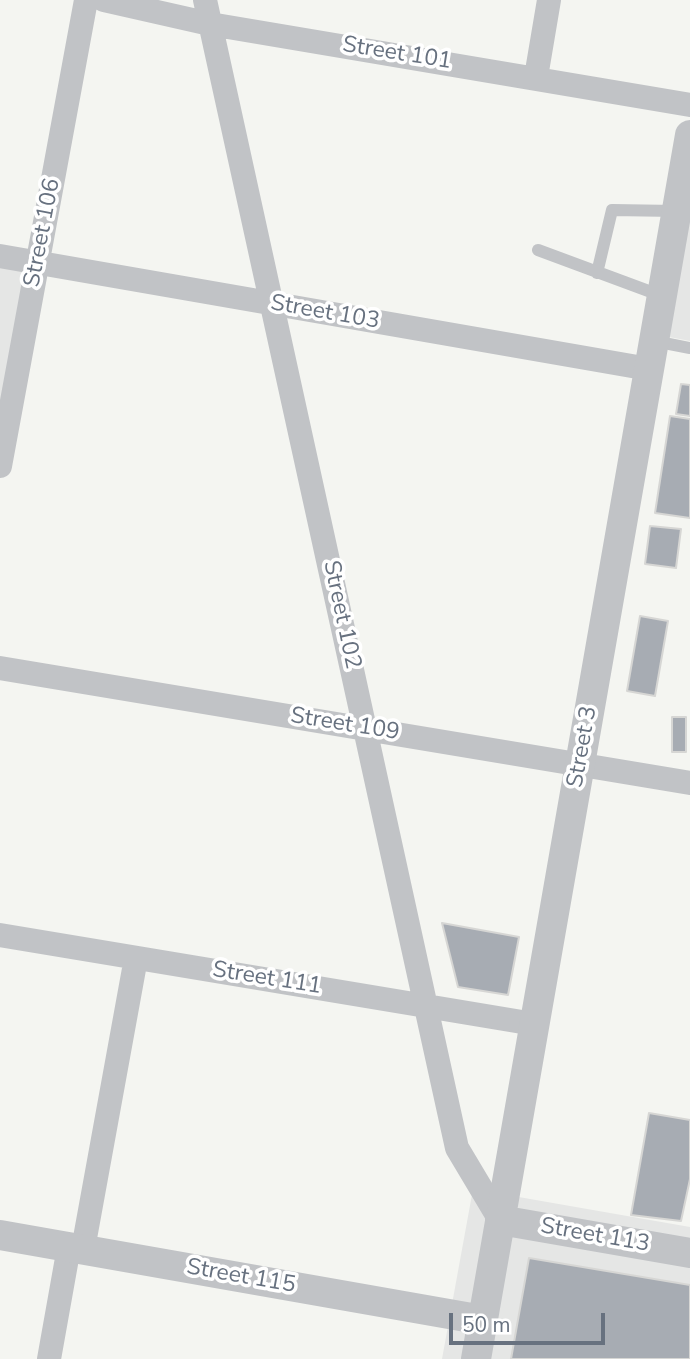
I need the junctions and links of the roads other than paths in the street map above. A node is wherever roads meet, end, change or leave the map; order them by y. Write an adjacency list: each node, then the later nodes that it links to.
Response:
1 (86, 0): 12 (street, Street 106)
2 (104, 0): 5 (street, Street 101)
3 (205, 0): 5 (street, Street 102)
4 (549, 0): 6 (street)
5 (210, 24): 6 (street, Street 101); 15 (street, Street 102)
6 (536, 77): 7 (street, Street 101)
7 (690, 105)
8 (690, 135): 9 (street, Street 3)
9 (677, 211): 13 (lane); 14 (street, Street 3)
10 (538, 250): 13 (lane)
11 (0, 256): 12 (street, Street 103)
12 (37, 263): 15 (street, Street 103); 18 (street, Street 106)
13 (597, 273): 14 (lane)
14 (662, 296): 17 (street, Street 3)
15 (272, 304): 17 (street, Street 103); 20 (street, Street 102)
16 (690, 348): 17 (lane, Street 103)
17 (651, 355): 21 (street, Street 3)
18 (0, 466)
19 (0, 668): 20 (street, Street 109)
20 (367, 729): 21 (street, Street 109); 25 (street, Street 102)
21 (580, 765): 22 (street, Street 109); 26 (street, Street 3)
22 (690, 783)
23 (0, 935): 24 (street, Street 111)
24 (136, 958): 25 (street, Street 111); 29 (street)
25 (428, 1006): 26 (street, Street 111); 27 (street, Street 102)
26 (534, 1024): 27 (street, Street 3)
27 (500, 1220): 30 (street, Street 113); 31 (street, Street 3)
28 (0, 1234): 29 (street, Street 115)
29 (76, 1248): 31 (street, Street 115); 32 (street)
30 (690, 1252)
31 (483, 1320): 33 (street, Street 3)
32 (49, 1359)
33 (476, 1359)

